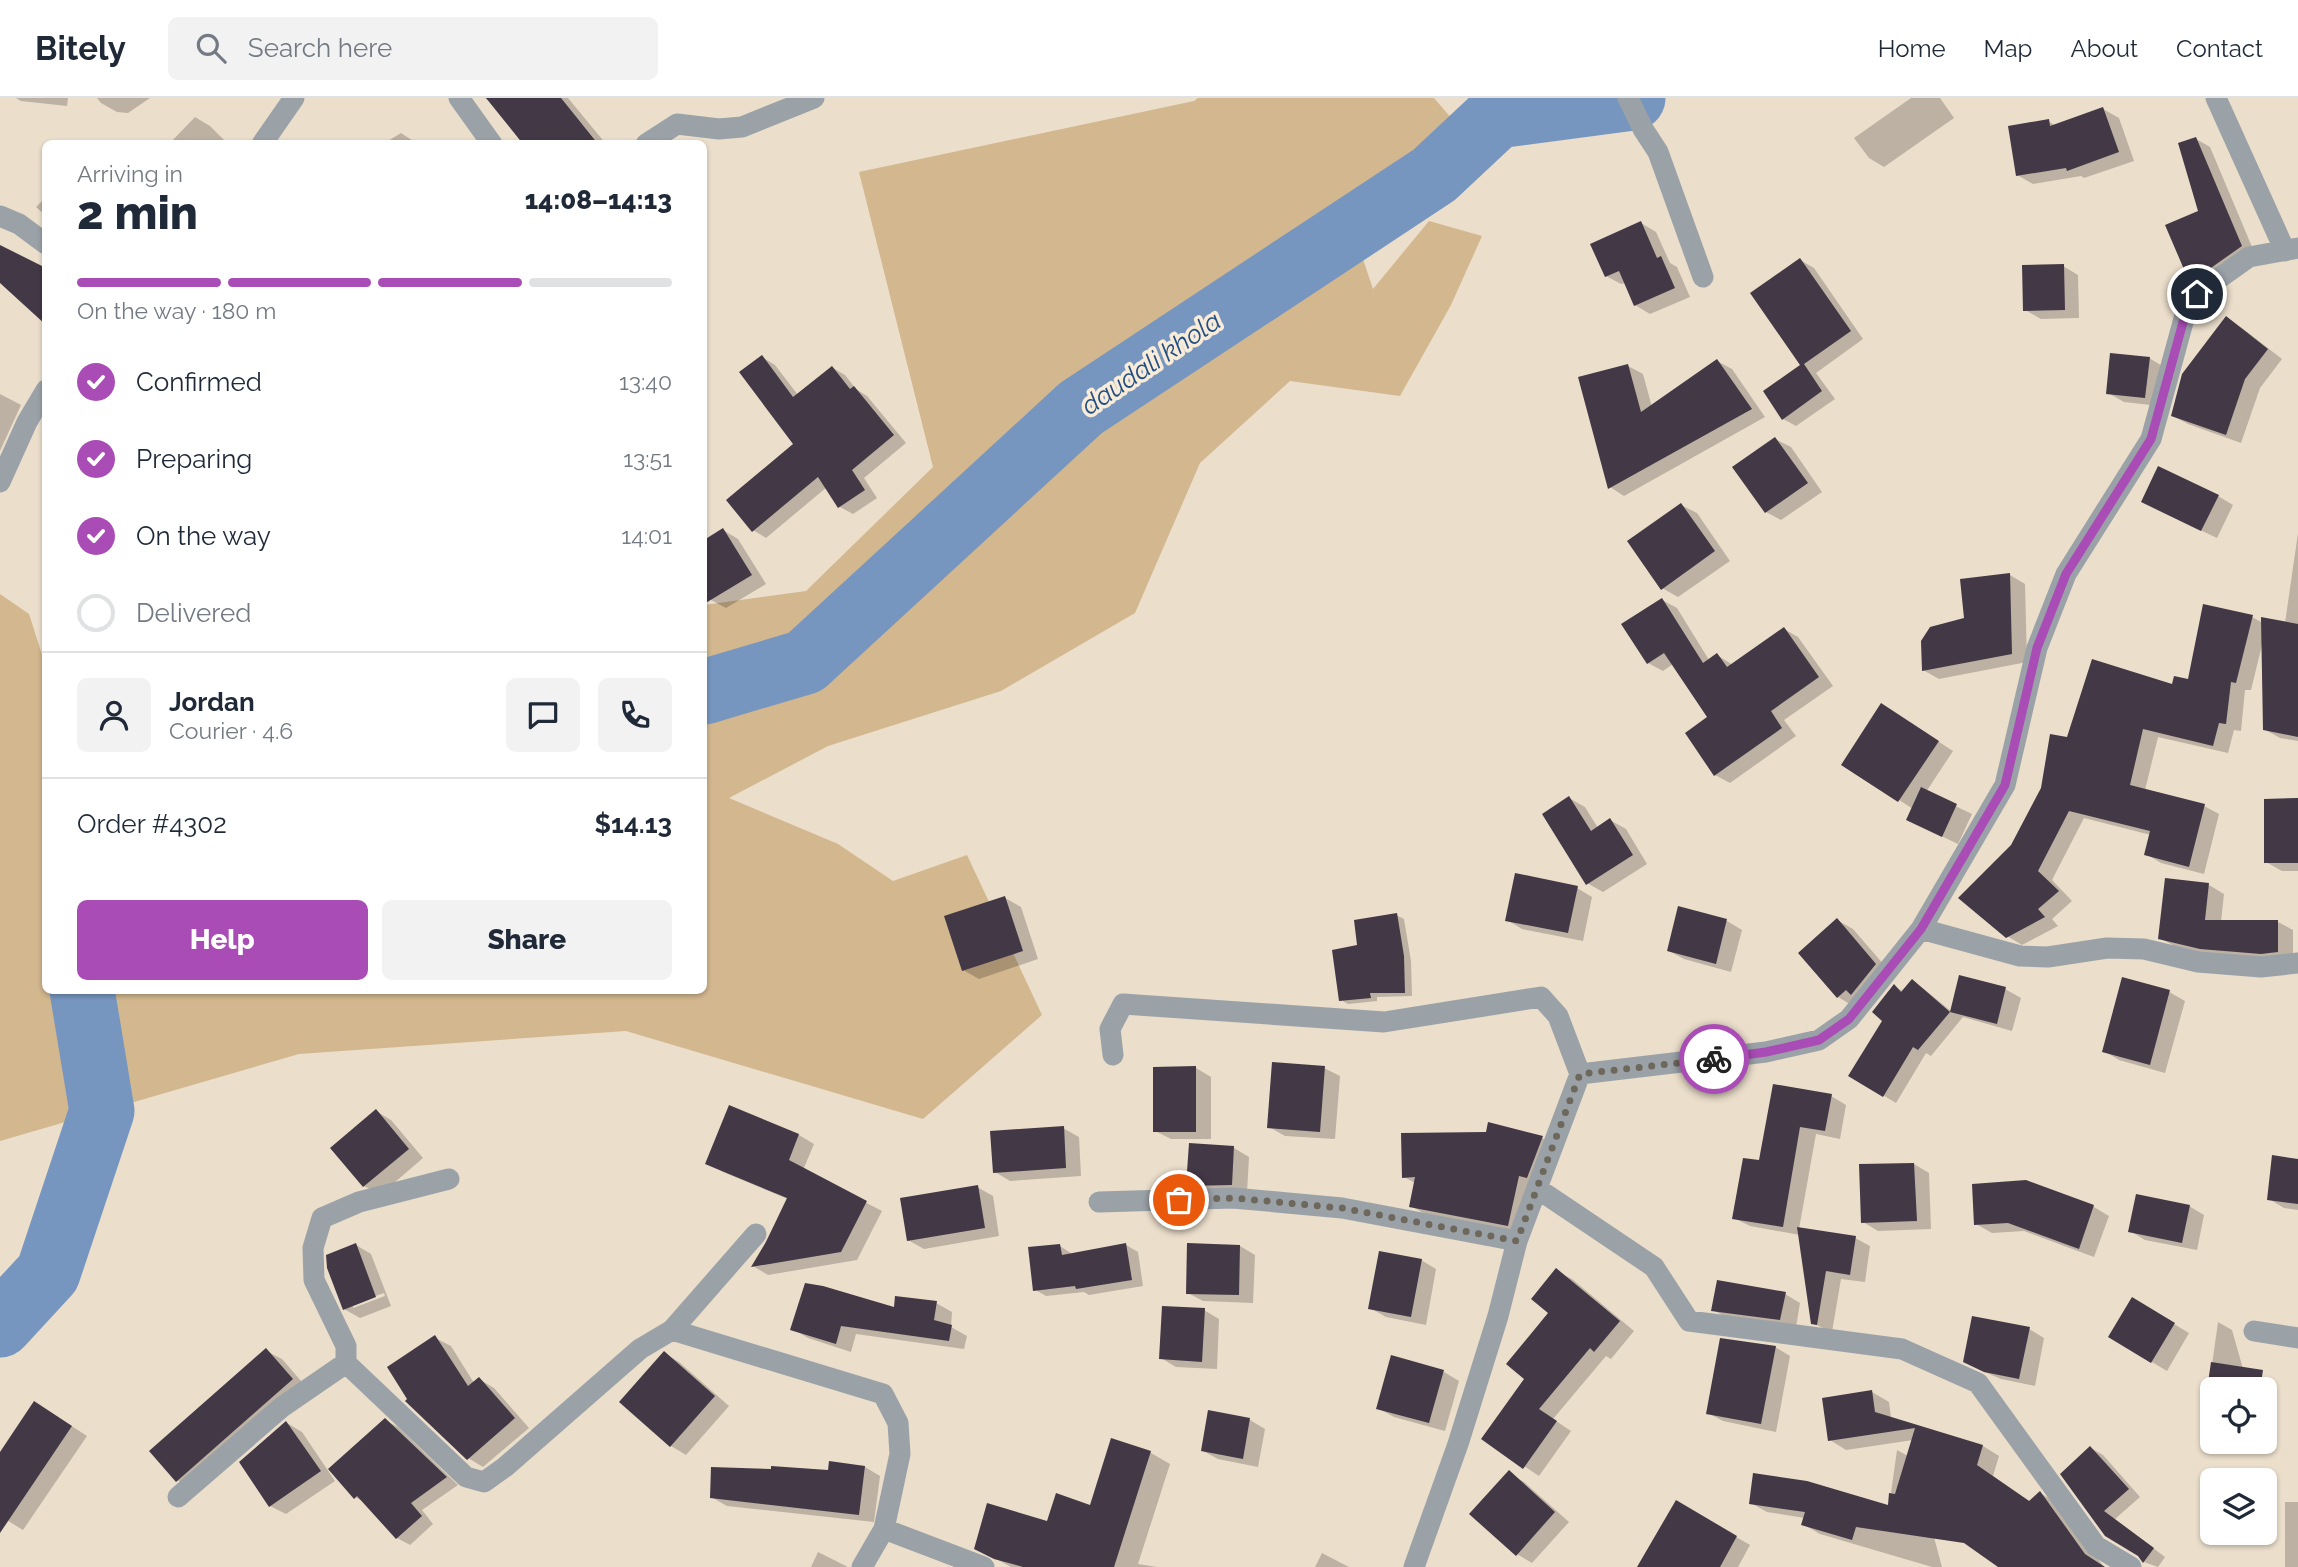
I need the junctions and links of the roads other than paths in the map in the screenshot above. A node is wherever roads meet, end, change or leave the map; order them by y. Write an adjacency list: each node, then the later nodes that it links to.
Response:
1 (294, 98): 6 (street)
2 (459, 98): 7 (street)
3 (814, 98): 8 (street)
4 (1628, 98): 12 (street)
5 (2216, 98): 11 (street)
6 (265, 140)
7 (489, 140)
8 (652, 140)
9 (0, 216): 10 (street)
10 (42, 241)
11 (2292, 250): 15 (street)
12 (1703, 277)
13 (42, 397): 14 (street)
14 (0, 482)
15 (1921, 929): 16 (street); 18 (street)
16 (2298, 964)
17 (1113, 1055): 18 (street)
18 (1580, 1074): 20 (street)
19 (449, 1179): 27 (street)
20 (1538, 1189): 23 (street); 33 (street)
21 (1099, 1202): 23 (street)
22 (756, 1234): 24 (street)
23 (1517, 1241): 32 (street)
24 (672, 1330): 27 (street); 29 (street)
25 (2254, 1331): 26 (street)
26 (2298, 1338)
27 (346, 1363): 28 (street)
28 (178, 1497)
29 (884, 1529): 30 (street); 31 (street)
30 (862, 1567)
31 (984, 1567)
32 (1414, 1567)
33 (2130, 1567)

